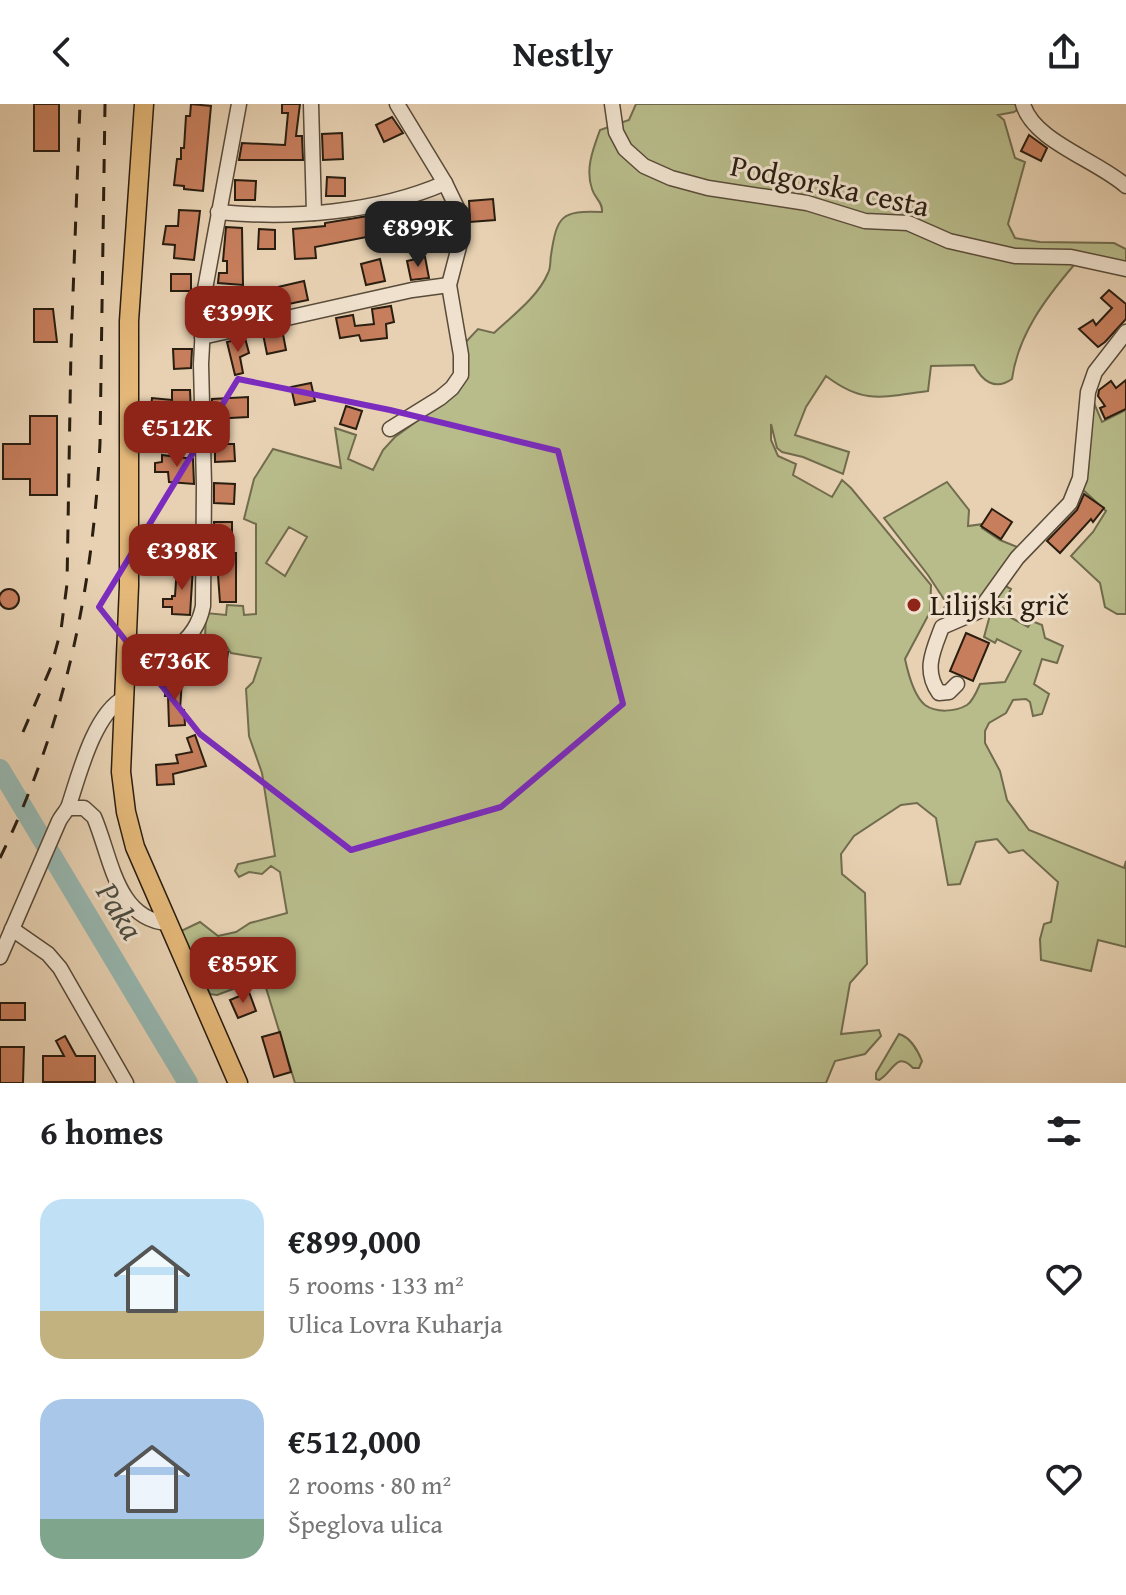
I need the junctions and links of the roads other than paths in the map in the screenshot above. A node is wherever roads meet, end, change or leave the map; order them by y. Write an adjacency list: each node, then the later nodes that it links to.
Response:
1 (144, 104): 16 (main road)
2 (239, 104): 9 (street)
3 (311, 104): 10 (street)
4 (397, 104): 7 (street)
5 (612, 104): 11 (street, Podgorska cesta)
6 (1023, 104): 8 (street)
7 (445, 183): 10 (street); 12 (street)
8 (1126, 186)
9 (218, 212): 10 (street); 14 (street)
10 (314, 213)
11 (1126, 269)
12 (449, 285): 14 (street); 15 (street)
13 (1126, 332): 17 (street)
14 (202, 337): 16 (street)
15 (390, 429)
16 (126, 664): 18 (main road)
17 (957, 684)
18 (124, 698): 19 (street); 20 (main road)
19 (69, 808): 20 (street); 21 (street)
20 (168, 923): 24 (main road)
21 (12, 929): 22 (street); 23 (street)
22 (0, 957)
23 (126, 1083)
24 (238, 1083)

